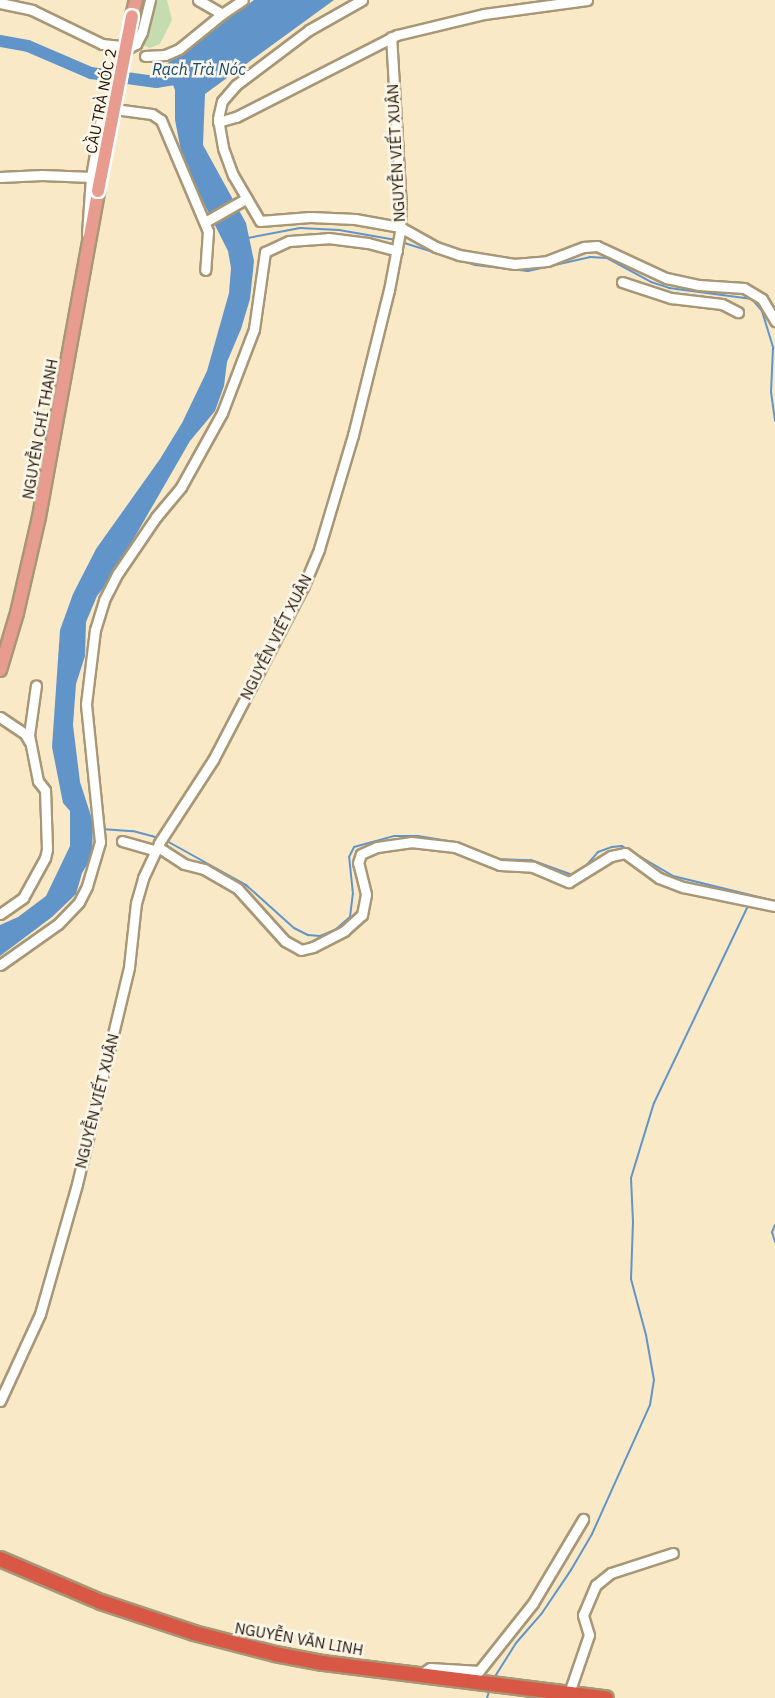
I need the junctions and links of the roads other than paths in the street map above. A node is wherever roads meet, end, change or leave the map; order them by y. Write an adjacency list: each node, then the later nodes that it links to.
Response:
1 (136, 0): 14 (main road, CẦU TRÀ NÓC 2, bridge)
2 (150, 0): 7 (street)
3 (198, 0): 8 (street)
4 (243, 0): 8 (street)
5 (362, 0): 11 (street)
6 (587, 0): 9 (street)
7 (0, 3)
8 (222, 14): 10 (street)
9 (391, 37): 11 (street); 17 (street, NGUYỄN VIẾT XUÂN)
10 (145, 56)
11 (218, 122): 15 (street)
12 (0, 177): 13 (street)
13 (91, 177): 16 (street); 18 (street)
14 (99, 191): 18 (main road, NGUYỄN CHÍ THANH)
15 (243, 201): 16 (street); 17 (street)
16 (209, 220): 20 (street)
17 (400, 230): 19 (street, NGUYỄN VIẾT XUÂN); 22 (street)
18 (90, 242): 25 (main road, NGUYỄN CHÍ THANH)
19 (397, 248): 30 (street, NGUYỄN VIẾT XUÂN); 33 (street)
20 (205, 270)
21 (622, 282): 22 (street)
22 (661, 285): 23 (street); 24 (street)
23 (738, 312)
24 (775, 321)
25 (0, 670)
26 (36, 685): 28 (street)
27 (0, 717): 28 (street)
28 (30, 741): 32 (street)
29 (122, 841): 30 (street)
30 (158, 847): 31 (street); 34 (street, NGUYỄN VIẾT XUÂN)
31 (775, 906)
32 (0, 914)
33 (0, 965)
34 (0, 1401)
35 (583, 1519): 38 (street)
36 (673, 1553): 39 (street)
37 (0, 1558): 38 (highway, NGUYỄN VĂN LINH)
38 (419, 1674): 39 (highway, NGUYỄN VĂN LINH)
39 (569, 1693): 40 (highway, NGUYỄN VĂN LINH)
40 (606, 1698)

